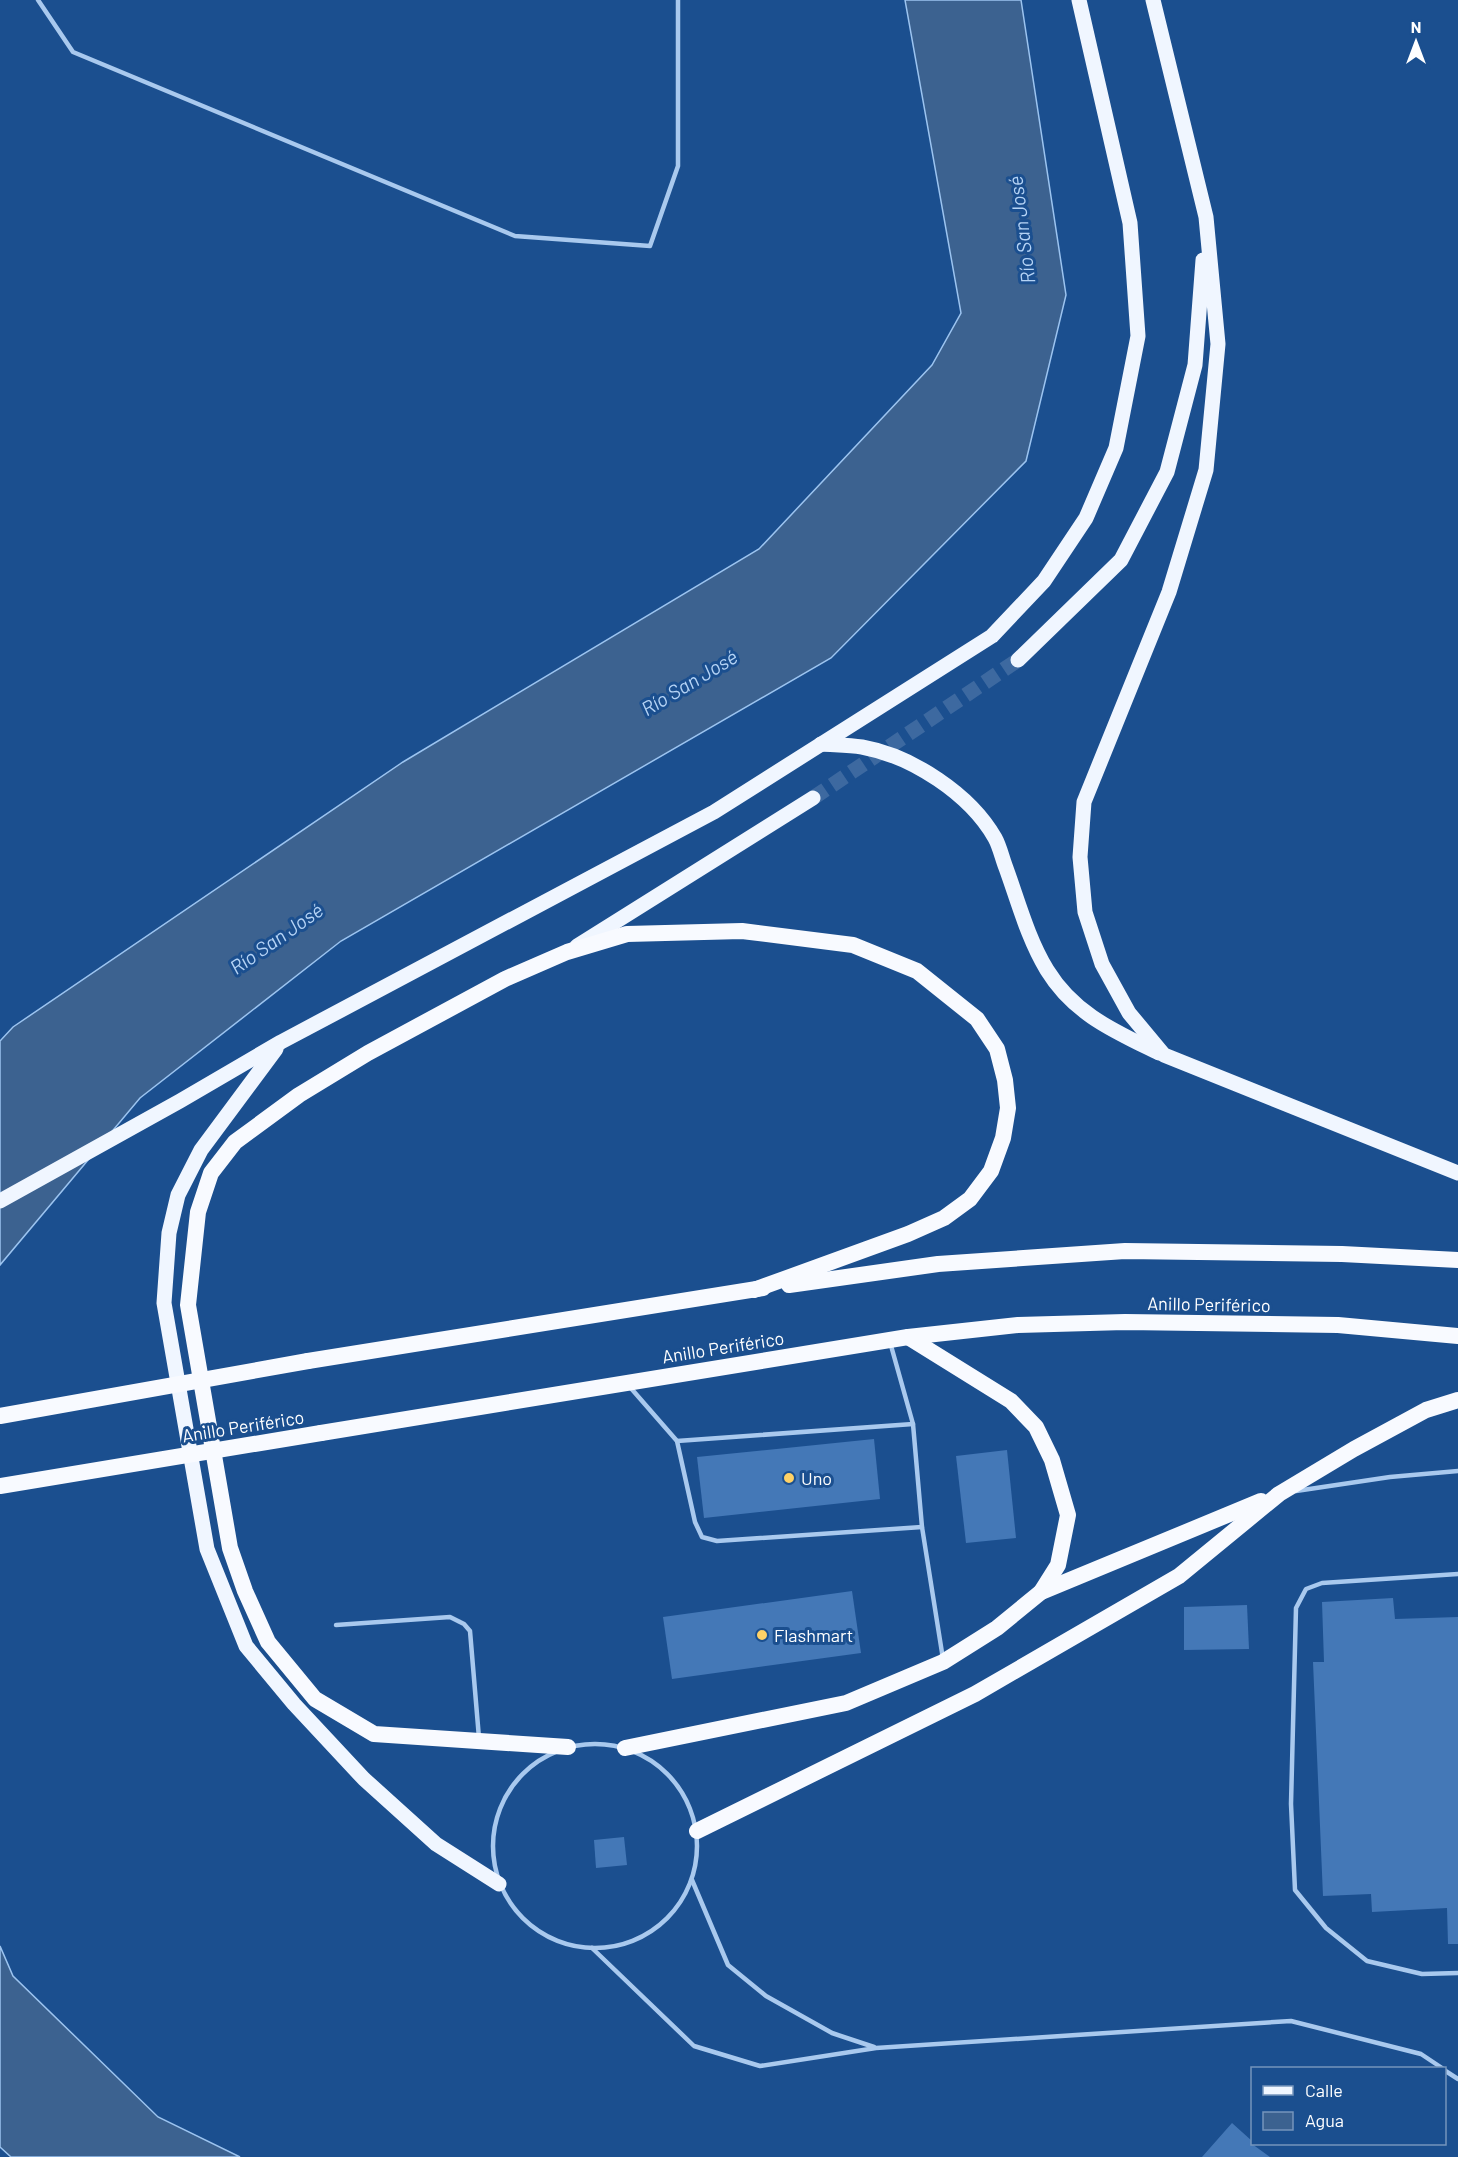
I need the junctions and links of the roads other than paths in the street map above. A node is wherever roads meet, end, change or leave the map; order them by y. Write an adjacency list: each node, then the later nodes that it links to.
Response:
1 (38, 0): 2 (lane)
2 (678, 0)
3 (1079, 0): 7 (main road)
4 (1153, 0): 5 (main road)
5 (1206, 217): 6 (main road); 11 (main road)
6 (1018, 660)
7 (821, 744): 10 (main road); 11 (main road)
8 (813, 798): 9 (main road)
9 (567, 952): 15 (highway); 32 (highway)
10 (281, 1042): 13 (main road); 37 (main road)
11 (1164, 1055): 12 (main road)
12 (1458, 1173)
13 (0, 1201)
14 (1458, 1260): 15 (highway)
15 (754, 1290): 21 (highway, bridge)
16 (1458, 1336): 17 (highway, Anillo Periférico)
17 (908, 1337): 18 (highway, Anillo Periférico); 29 (highway)
18 (890, 1340): 19 (highway, Anillo Periférico); 22 (lane)
19 (626, 1383): 23 (lane); 25 (highway, Anillo Periférico, bridge)
20 (1458, 1400): 26 (highway)
21 (0, 1416)
22 (913, 1424): 23 (lane); 27 (lane)
23 (677, 1441): 27 (lane)
24 (1458, 1471): 26 (lane)
25 (0, 1486)
26 (1279, 1494): 29 (highway); 35 (highway)
27 (922, 1527): 31 (lane)
28 (1458, 1574): 39 (lane)
29 (1041, 1592): 31 (highway)
30 (336, 1625): 32 (lane)
31 (944, 1662): 34 (highway)
32 (479, 1741): 33 (highway)
33 (568, 1747): 34 (lane); 37 (lane)
34 (625, 1748): 35 (lane)
35 (697, 1831): 36 (lane)
36 (692, 1880): 38 (lane); 40 (lane)
37 (499, 1884): 38 (lane)
38 (592, 1948): 40 (lane)
39 (1458, 1973)
40 (876, 2048): 41 (lane)
41 (1440, 2067)

